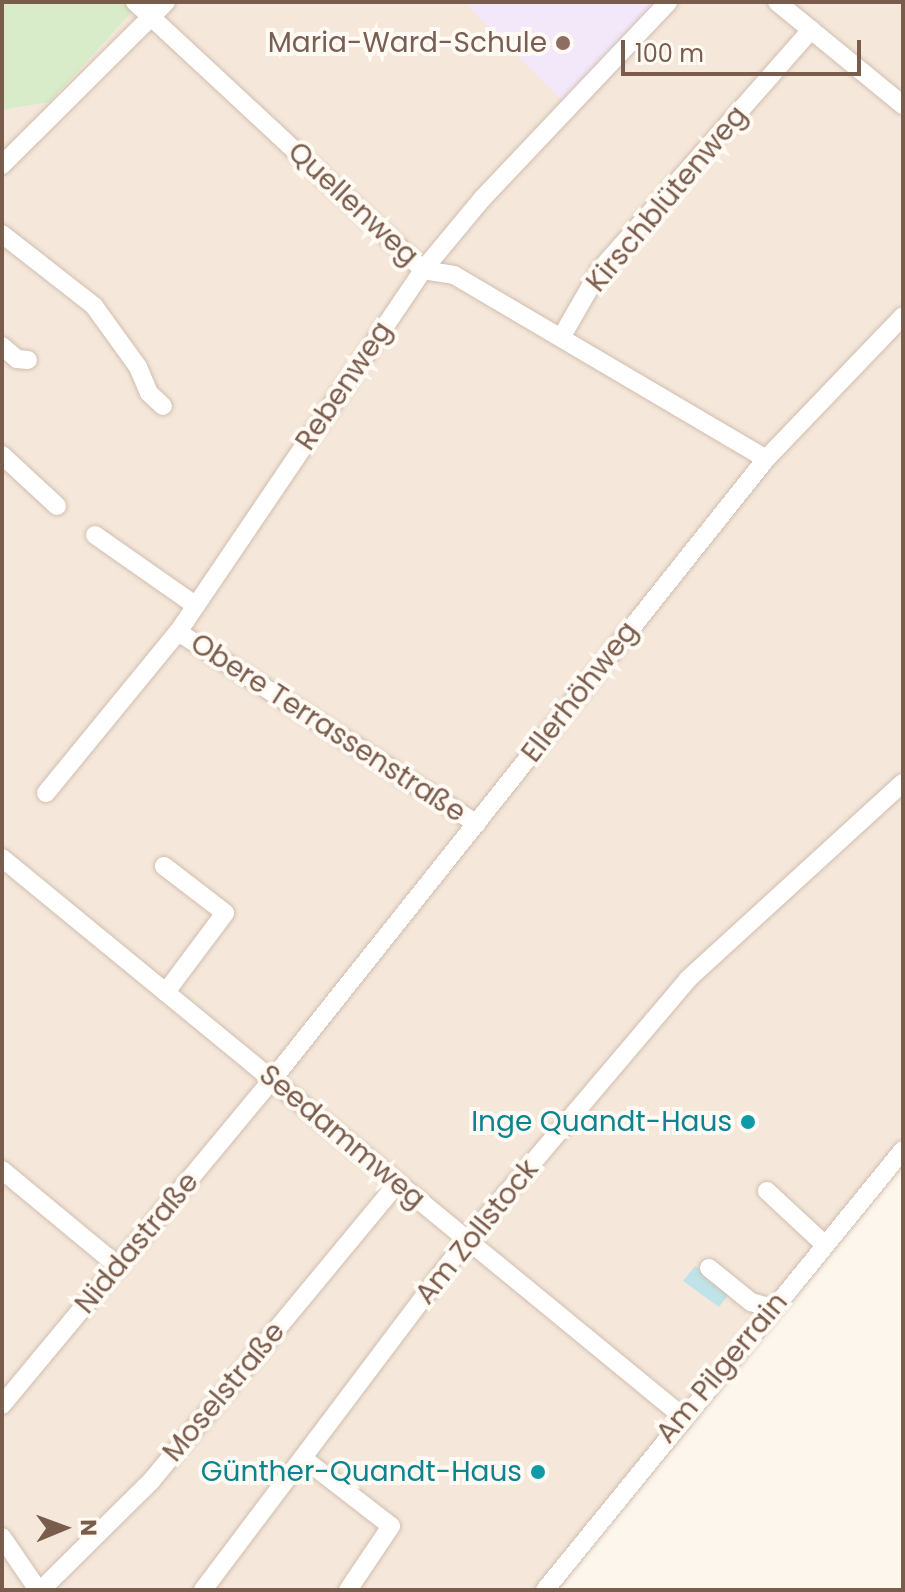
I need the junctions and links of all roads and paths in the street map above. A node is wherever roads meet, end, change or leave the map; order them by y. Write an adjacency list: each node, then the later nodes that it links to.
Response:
1 (135, 2): 5 (street, Quellenweg)
2 (166, 2): 5 (street)
3 (668, 2): 10 (street, Rebenweg)
4 (777, 2): 6 (street)
5 (151, 17): 8 (street); 10 (street, Quellenweg)
6 (811, 30): 7 (street); 12 (street, Kirschblütenweg)
7 (903, 105)
8 (2, 165)
9 (2, 234): 15 (street)
10 (423, 270): 12 (street, Quellenweg); 20 (street, Rebenweg)
11 (900, 326): 17 (street, Ellerhöhweg)
12 (562, 336): 17 (street, Quellenweg)
13 (2, 346): 14 (street)
14 (28, 360)
15 (163, 406)
16 (2, 455): 18 (street)
17 (766, 459): 24 (street, Ellerhöhweg)
18 (57, 506)
19 (95, 535): 20 (street, Obere Terrassenstraße)
20 (195, 605): 21 (street, Rebenweg)
21 (178, 632): 23 (street, Rebenweg); 24 (street, Obere Terrassenstraße)
22 (903, 783): 33 (street, Am Zollstock)
23 (46, 793)
24 (477, 824): 28 (street, Ellerhöhweg)
25 (2, 858): 27 (street, Seedammweg)
26 (164, 866): 27 (street)
27 (166, 992): 28 (street, Seedammweg)
28 (272, 1080): 31 (street, Seedammweg); 35 (street, Niddastraße)
29 (903, 1150): 34 (street, Am Pilgerrain)
30 (2, 1170): 35 (street)
31 (397, 1184): 33 (street, Seedammweg); 42 (street, Moselstraße)
32 (767, 1191): 34 (street)
33 (467, 1240): 39 (street, Seedammweg); 40 (street, Am Zollstock)
34 (824, 1244): 37 (street, Am Pilgerrain)
35 (118, 1266): 38 (street, Niddastraße)
36 (709, 1268): 37 (street)
37 (772, 1308): 39 (street, Am Pilgerrain)
38 (2, 1405)
39 (682, 1416): 45 (street, Am Pilgerrain)
40 (303, 1458): 43 (street, Am Zollstock); 44 (street)
41 (2, 1537): 42 (street)
42 (40, 1590)
43 (203, 1590)
44 (348, 1590)
45 (545, 1590)

